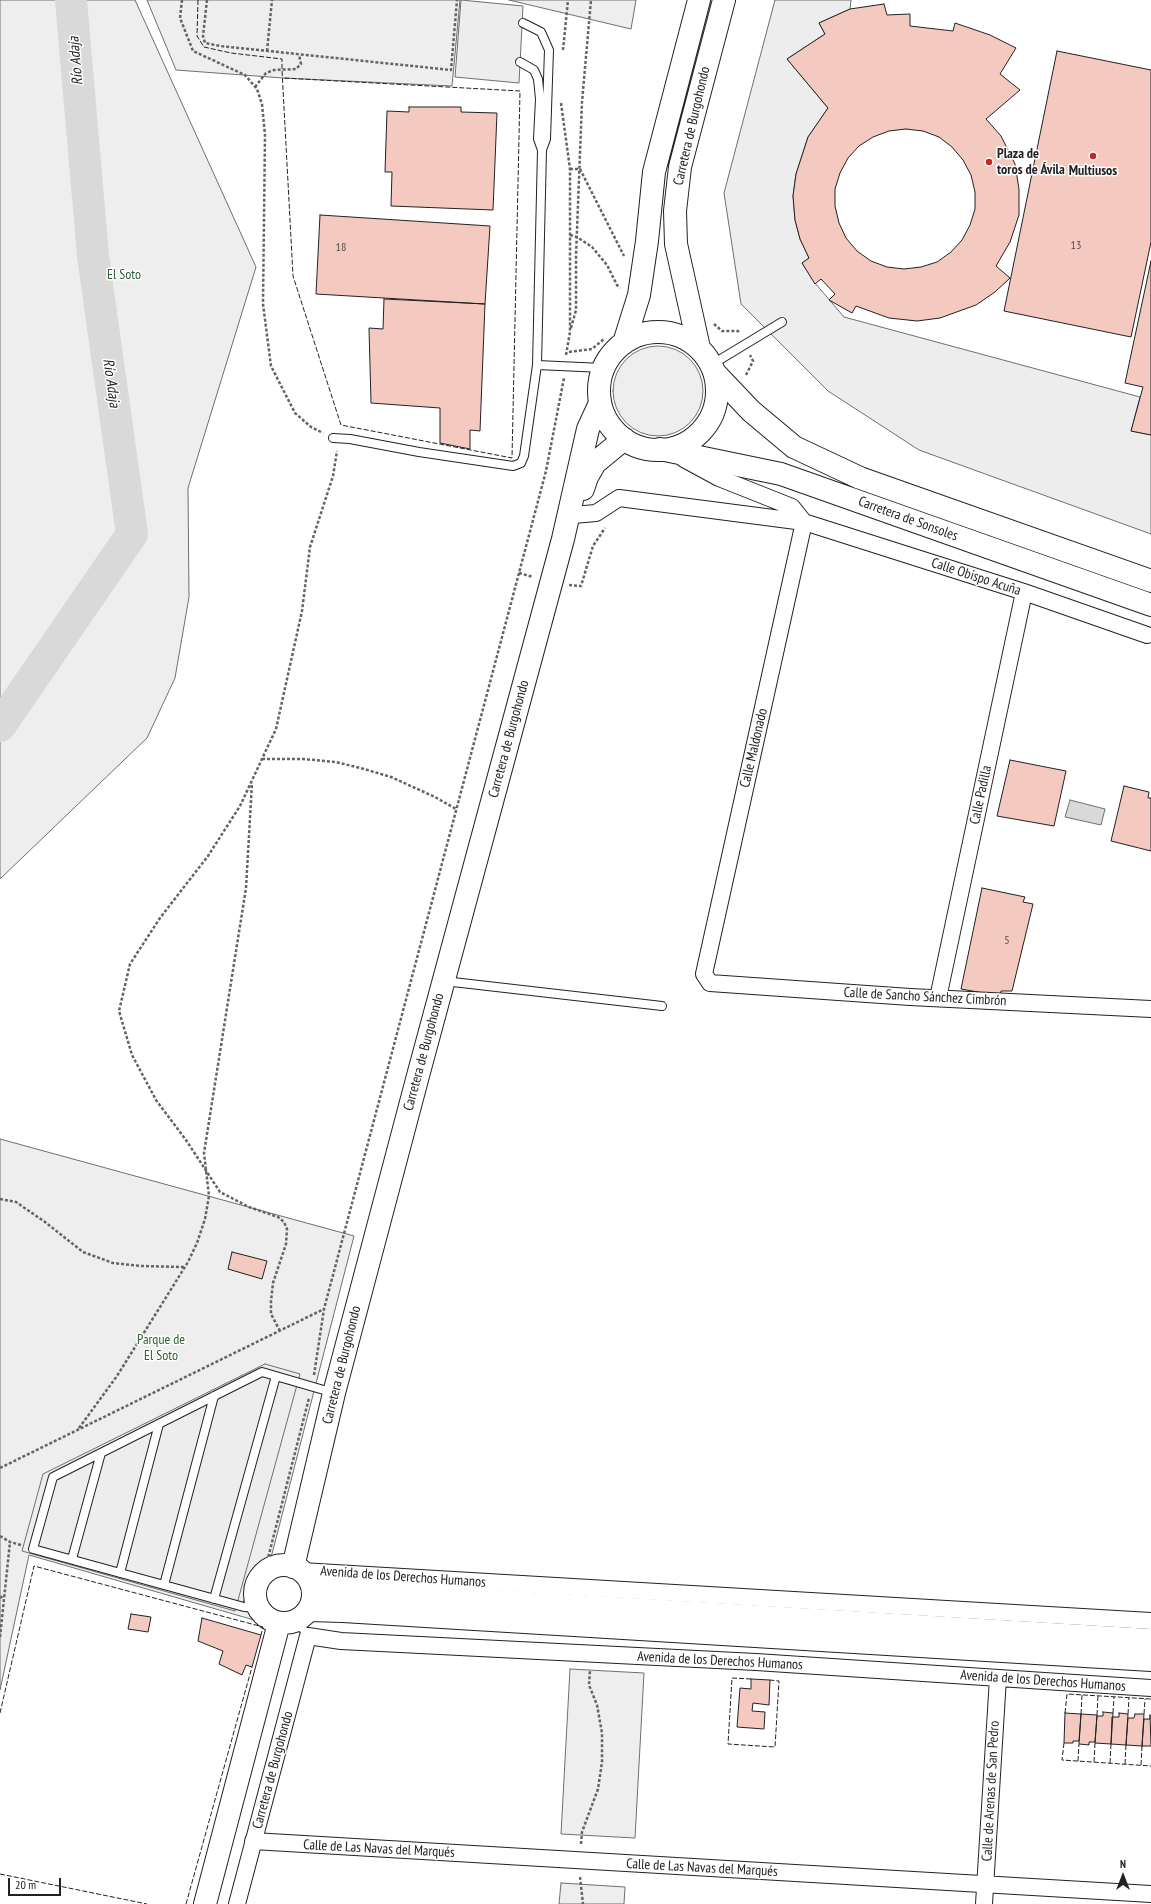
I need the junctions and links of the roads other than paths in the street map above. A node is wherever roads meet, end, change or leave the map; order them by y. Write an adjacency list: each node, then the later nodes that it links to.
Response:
1 (699, 0): 7 (main road, Carretera de Burgohondo)
2 (724, 0): 8 (main road, Carretera de Burgohondo)
3 (523, 23): 5 (lane)
4 (520, 62): 5 (lane)
5 (542, 150): 9 (lane)
6 (782, 322): 8 (lane)
7 (624, 343): 8 (main road); 10 (main road)
8 (708, 362): 14 (main road); 18 (main road, Carretera de Sonsoles)
9 (537, 365): 10 (lane); 12 (lane)
10 (603, 368): 11 (main road)
11 (600, 403): 13 (main road); 17 (main road, Carretera de Burgohondo)
12 (333, 438)
13 (624, 439): 14 (main road); 15 (main road, Carretera de Burgohondo)
14 (665, 451): 16 (street, Calle Obispo Acuña); 20 (main road, Carretera de Sonsoles)
15 (573, 515): 16 (street, Calle Obispo Acuña); 17 (main road, Carretera de Burgohondo)
16 (804, 522): 19 (street, Calle Obispo Acuña); 22 (street, Calle Maldonado)
17 (563, 539): 23 (main road, Carretera de Burgohondo)
18 (1151, 581)
19 (1024, 592): 21 (street, Calle Obispo Acuña); 24 (street, Calle Padilla)
20 (1151, 605)
21 (1147, 636)
22 (704, 974): 24 (street, Calle de Sancho Sánchez Cimbrón)
23 (443, 981): 25 (lane); 28 (main road, Carretera de Burgohondo)
24 (938, 998): 26 (street, Calle de Sancho Sánchez Cimbrón)
25 (662, 1006)
26 (1151, 1009)
27 (276, 1376): 28 (lane); 29 (lane); 36 (lane)
28 (334, 1393): 33 (main road, Carretera de Burgohondo)
29 (214, 1396): 30 (lane); 35 (lane)
30 (159, 1424): 31 (lane); 34 (lane)
31 (101, 1453): 32 (lane); 32 (lane)
32 (72, 1559): 34 (lane)
33 (297, 1569): 37 (main road); 38 (main road); 39 (street, Avenida de los Derechos Humanos)
34 (120, 1573): 35 (lane)
35 (164, 1585): 36 (lane)
36 (214, 1599): 37 (lane)
37 (251, 1608): 38 (main road)
38 (301, 1616): 40 (main road, Avenida de los Derechos Humanos); 41 (main road, Avenida de los Derechos Humanos); 42 (street, Avenida de los Derechos Humanos); 44 (street, Carretera de Burgohondo); 47 (main road)
39 (1151, 1622)
40 (1151, 1640)
41 (1151, 1660)
42 (998, 1678): 43 (street, Avenida de los Derechos Humanos); 45 (street, Calle de Arenas de San Pedro)
43 (1151, 1688)
44 (253, 1841): 45 (street, Calle de Las Navas del Marqués); 48 (street, Carretera de Burgohondo)
45 (986, 1884): 46 (street, Calle de Las Navas del Marqués); 49 (street, Calle de Arenas de San Pedro)
46 (1151, 1894)
47 (205, 1904)
48 (237, 1904)
49 (984, 1904)

